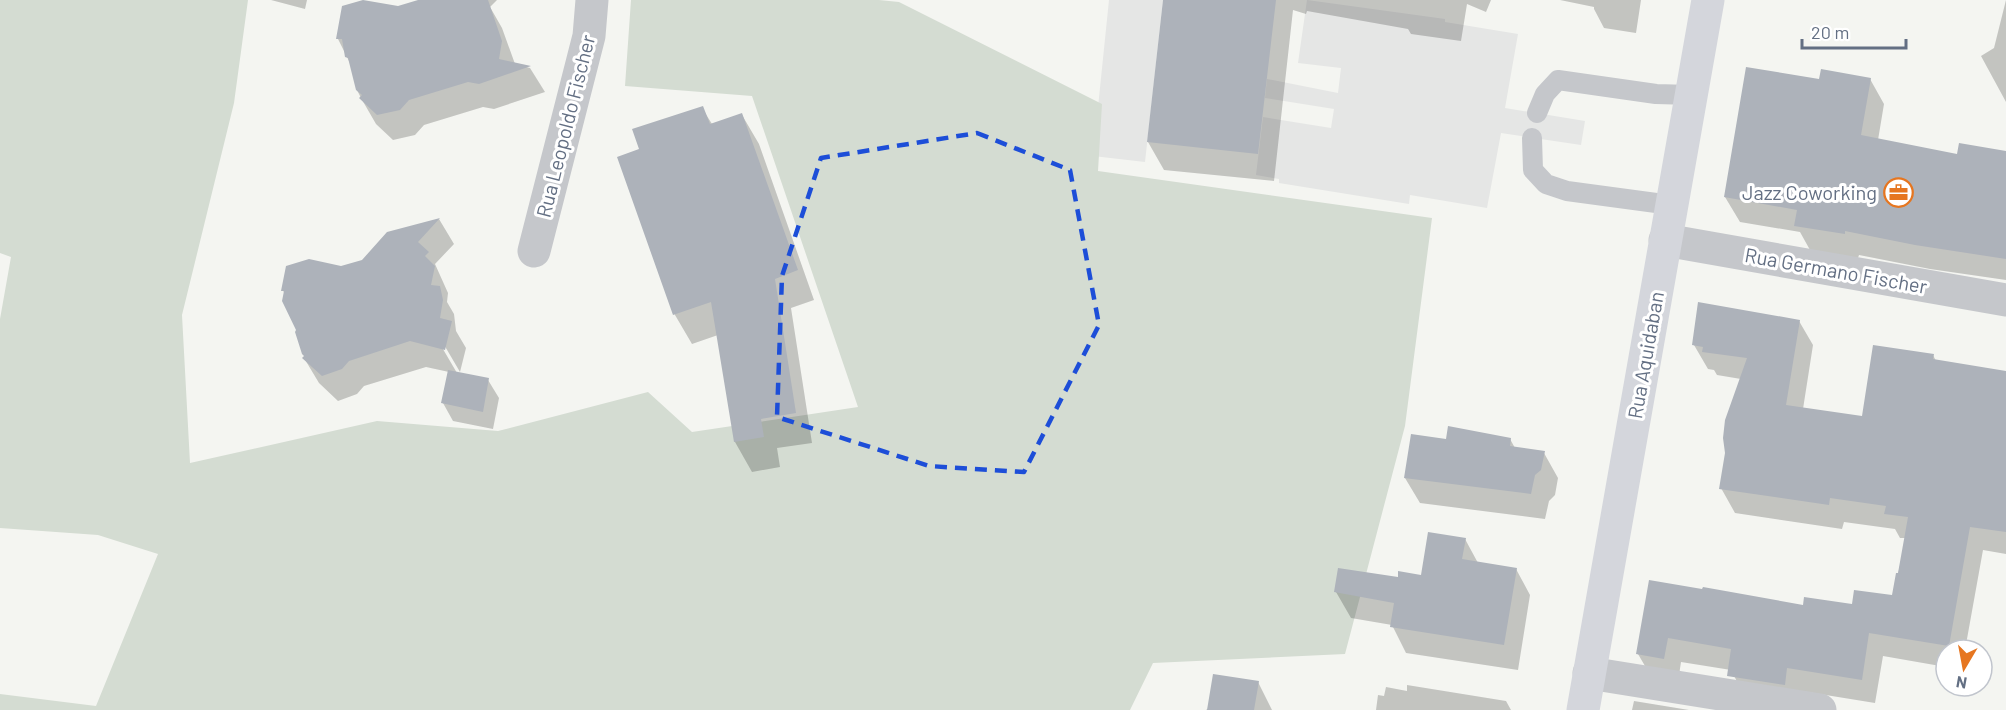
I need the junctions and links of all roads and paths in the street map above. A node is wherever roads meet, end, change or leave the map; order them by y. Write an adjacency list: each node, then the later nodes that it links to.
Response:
1 (592, 0): 8 (street, Rua Leopoldo Fischer)
2 (1707, 0): 3 (street, Rua Aquidaban)
3 (1691, 95): 4 (lane); 6 (street, Rua Aquidaban)
4 (1537, 113)
5 (1532, 138): 6 (lane)
6 (1671, 205): 7 (street, Rua Aquidaban)
7 (1665, 240): 9 (street, Rua Germano Fischer); 10 (street, Rua Aquidaban)
8 (534, 251)
9 (2006, 300)
10 (1589, 673): 11 (street, Rua Aquidaban); 12 (street)
11 (1583, 710)
12 (1820, 710)

